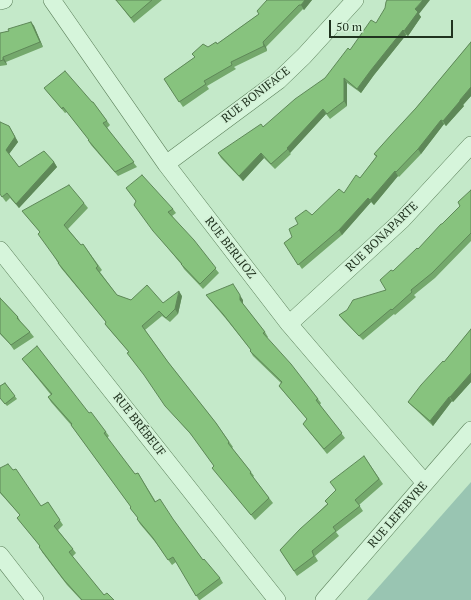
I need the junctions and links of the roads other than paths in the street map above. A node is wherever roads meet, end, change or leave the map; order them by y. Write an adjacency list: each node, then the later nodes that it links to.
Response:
1 (4, 0): 4 (street)
2 (52, 0): 6 (street, RUE BERLIOZ)
3 (355, 0): 6 (street, RUE BONIFACE)
4 (0, 1)
5 (471, 145): 8 (street, RUE BONAPARTE)
6 (166, 164): 8 (street, RUE BERLIOZ)
7 (0, 250): 13 (street, RUE BRÉBEUF)
8 (289, 324): 10 (street, RUE BERLIOZ)
9 (471, 430): 10 (street, RUE LEFEBVRE)
10 (425, 483): 14 (street, RUE LEFEBVRE)
11 (0, 555): 12 (street)
12 (35, 600)
13 (277, 600)
14 (324, 600)

